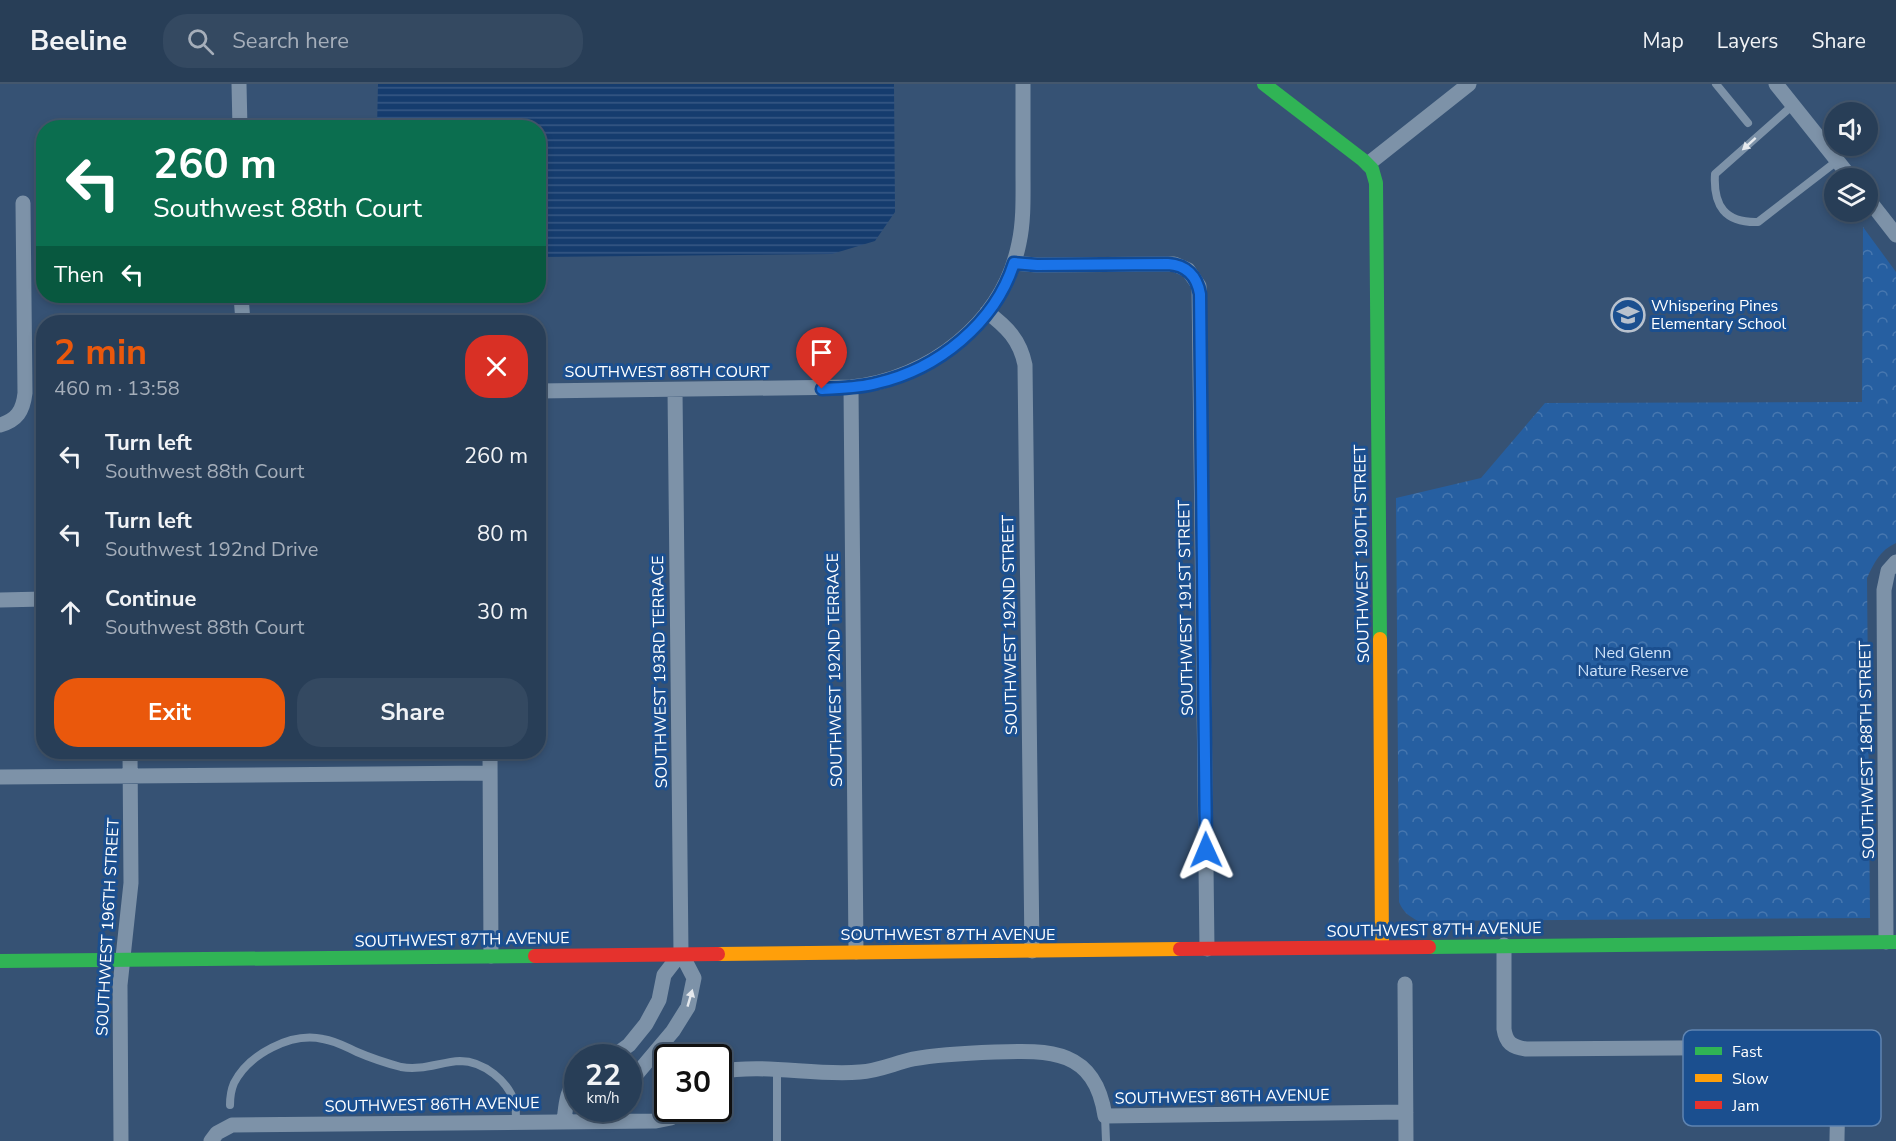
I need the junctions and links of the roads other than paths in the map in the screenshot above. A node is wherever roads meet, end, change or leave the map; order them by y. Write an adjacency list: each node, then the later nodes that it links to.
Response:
1 (239, 84): 8 (street)
2 (1023, 84): 16 (street, SOUTHWEST 88TH COURT)
3 (1264, 84): 11 (street)
4 (1469, 84): 11 (street)
5 (1716, 84): 9 (lane)
6 (1776, 84): 7 (street)
7 (1793, 105): 10 (street); 10 (lane, one-way to 10)
8 (240, 120)
9 (1748, 123)
10 (1837, 161): 12 (street)
11 (1368, 164): 32 (street, SOUTHWEST 190TH STREET)
12 (1843, 168)
13 (23, 203): 21 (street)
14 (1878, 212): 15 (street)
15 (1896, 235)
16 (1014, 263): 17 (street, SOUTHWEST 88TH COURT); 33 (street, SOUTHWEST 191ST STREET)
17 (987, 312): 18 (street, SOUTHWEST 88TH COURT); 34 (street, SOUTHWEST 192ND STREET)
18 (851, 387): 19 (street, SOUTHWEST 88TH COURT); 35 (street, SOUTHWEST 192ND TERRACE)
19 (675, 390): 20 (street, SOUTHWEST 88TH COURT); 36 (street, SOUTHWEST 193RD TERRACE)
20 (546, 391)
21 (0, 425)
22 (1896, 562): 30 (street, SOUTHWEST 188TH STREET)
23 (36, 599): 24 (street)
24 (0, 600)
25 (130, 759): 28 (street, SOUTHWEST 196TH STREET)
26 (490, 759): 27 (street)
27 (490, 773): 28 (street); 37 (street)
28 (130, 776): 29 (street); 38 (street, SOUTHWEST 196TH STREET)
29 (0, 777)
30 (1891, 942): 31 (street, SOUTHWEST 87TH AVENUE)
31 (1504, 945): 32 (street, SOUTHWEST 87TH AVENUE); 44 (street)
32 (1382, 947): 33 (street, SOUTHWEST 87TH AVENUE)
33 (1206, 949): 34 (street, SOUTHWEST 87TH AVENUE)
34 (1032, 951): 35 (street, SOUTHWEST 87TH AVENUE)
35 (856, 952): 36 (street, SOUTHWEST 87TH AVENUE)
36 (681, 953): 37 (street, SOUTHWEST 87TH AVENUE); 41 (street); 42 (street, one-way to 36)
37 (491, 956): 38 (street, SOUTHWEST 87TH AVENUE)
38 (123, 960): 39 (street, SOUTHWEST 87TH AVENUE); 55 (street, SOUTHWEST 196TH STREET)
39 (0, 962)
40 (1405, 984): 49 (street)
41 (654, 1011): 42 (street); 43 (street)
42 (678, 1025): 45 (street)
43 (628, 1044)
44 (1683, 1047)
45 (643, 1067)
46 (732, 1070): 47 (street, SOUTHWEST 86TH AVENUE)
47 (777, 1070): 50 (street, SOUTHWEST 86TH AVENUE); 56 (lane)
48 (230, 1105): 52 (lane)
49 (1406, 1112): 50 (street, SOUTHWEST 86TH AVENUE); 58 (street)
50 (1105, 1116): 57 (lane)
51 (564, 1121): 52 (street, SOUTHWEST 86TH AVENUE)
52 (516, 1122): 54 (street, SOUTHWEST 86TH AVENUE)
53 (1837, 1126): 59 (street)
54 (214, 1137)
55 (121, 1141)
56 (777, 1141)
57 (1106, 1141)
58 (1406, 1141)
59 (1837, 1141)

